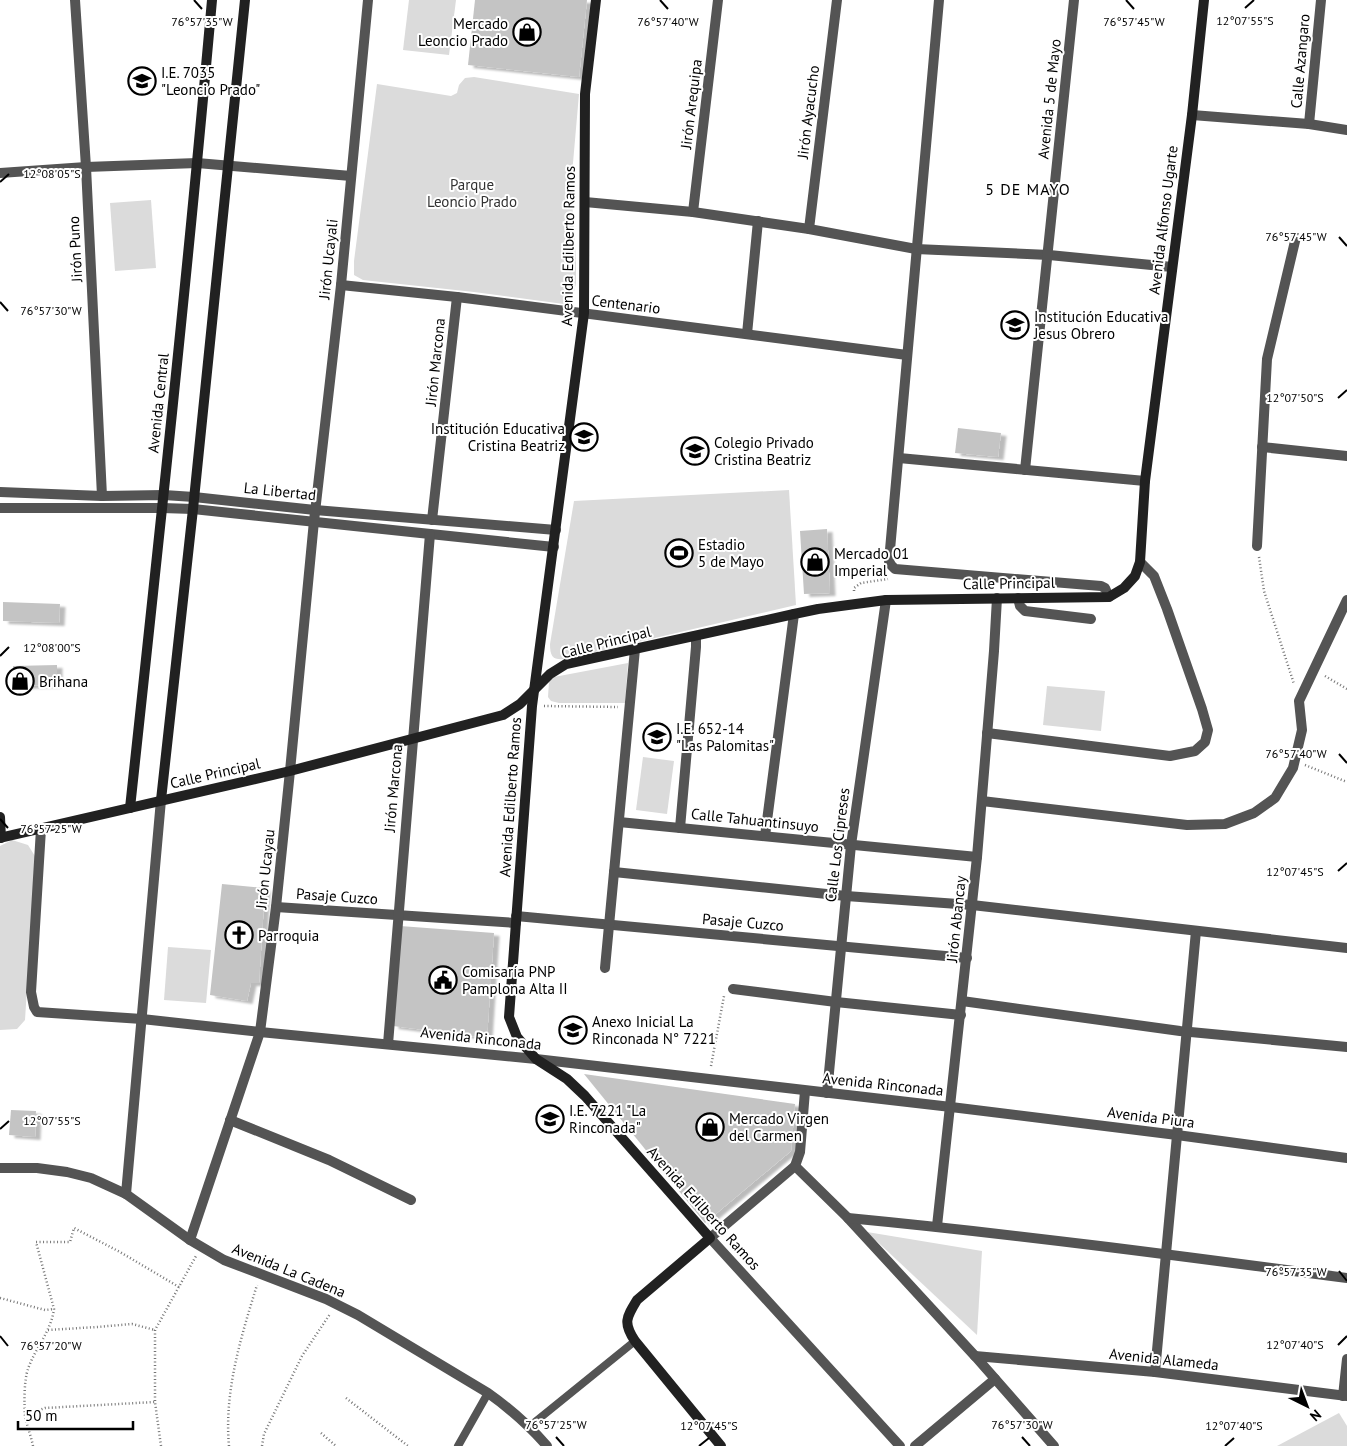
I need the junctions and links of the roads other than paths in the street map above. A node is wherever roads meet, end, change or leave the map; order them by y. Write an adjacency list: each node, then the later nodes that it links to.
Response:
1 (75, 0): 17 (street, Jirón Puno)
2 (212, 0): 15 (street, Avenida Central)
3 (245, 0): 16 (street)
4 (368, 0): 19 (street, Jirón Ucayali)
5 (596, 0): 20 (street, Avenida Edilberto Ramos)
6 (718, 0): 21 (street, Jirón Arequipa)
7 (837, 0): 23 (street, Jirón Ayacucho)
8 (939, 0): 25 (street)
9 (1074, 0): 26 (street, Avenida 5 de Mayo)
10 (1200, 0): 12 (street, Avenida Alfonso Ugarte)
11 (1321, 0): 13 (street, Calle Azangaro)
12 (1192, 115): 13 (street); 27 (street, Avenida Alfonso Ugarte)
13 (1309, 124): 14 (street)
14 (1347, 130)
15 (197, 162): 16 (street); 17 (street); 39 (street, Avenida Central)
16 (228, 166): 19 (street); 41 (street)
17 (86, 167): 18 (street); 40 (street, Jirón Puno)
18 (0, 173)
19 (352, 176): 28 (street, Jirón Ucayali)
20 (585, 202): 21 (street); 30 (street, Avenida Edilberto Ramos)
21 (694, 212): 22 (street)
22 (758, 221): 23 (street); 31 (street)
23 (809, 229): 25 (street)
24 (1296, 237): 33 (street)
25 (916, 249): 26 (street); 32 (street)
26 (1049, 255): 27 (street); 36 (street, Avenida 5 de Mayo)
27 (1172, 266): 37 (street, Avenida Alfonso Ugarte)
28 (341, 286): 29 (street, Centenario); 45 (street, Jirón Ucayali)
29 (457, 297): 30 (street, Centenario); 46 (street, Jirón Marcona)
30 (584, 313): 31 (street, Centenario); 48 (street, Avenida Edilberto Ramos)
31 (747, 334): 32 (street, Centenario)
32 (907, 355): 35 (street)
33 (1262, 447): 34 (street); 50 (street)
34 (1347, 456)
35 (899, 458): 36 (street); 53 (street)
36 (1025, 470): 37 (street)
37 (1145, 481): 52 (street, Avenida Alfonso Ugarte)
38 (0, 492): 40 (street, La Libertad)
39 (164, 495): 40 (street, La Libertad); 41 (street, La Libertad); 43 (street, Avenida Central)
40 (102, 496)
41 (194, 497): 44 (street); 45 (street, La Libertad)
42 (0, 508): 43 (street, La Libertad)
43 (162, 508): 44 (street, La Libertad); 68 (street, Avenida Central)
44 (193, 509): 47 (street, La Libertad); 66 (street)
45 (315, 510): 46 (street, La Libertad); 47 (street, Jirón Ucayali)
46 (432, 520): 48 (street, La Libertad)
47 (314, 521): 49 (street, La Libertad); 65 (street, Jirón Ucayau)
48 (556, 530): 51 (street, Avenida Edilberto Ramos)
49 (430, 534): 51 (street, La Libertad); 64 (street, Jirón Marcona)
50 (1257, 546)
51 (554, 547): 62 (street, Avenida Edilberto Ramos)
52 (1140, 562): 53 (street); 63 (street)
53 (1109, 597): 55 (street, Calle Principal)
54 (997, 598): 55 (street, Calle Principal); 56 (street, Calle Principal); 63 (street, Jirón Abancay)
55 (1018, 598): 59 (street)
56 (886, 600): 58 (street, Calle Principal); 75 (street, Calle Los Cipreses)
57 (1347, 600): 67 (street)
58 (794, 614): 60 (street, Calle Principal); 73 (street)
59 (1092, 619)
60 (696, 636): 61 (street, Calle Principal); 71 (street)
61 (636, 649): 62 (street, Calle Principal); 70 (street)
62 (534, 688): 64 (street, Calle Principal); 82 (street, Avenida Edilberto Ramos)
63 (987, 733): 67 (street, Jirón Abancay)
64 (412, 738): 65 (street, Calle Principal); 81 (street, Jirón Marcona)
65 (290, 771): 66 (street, Calle Principal); 80 (street, Jirón Ucayau)
66 (161, 800): 68 (street, Calle Principal); 93 (street)
67 (982, 801): 76 (street, Jirón Abancay)
68 (130, 808): 72 (street, Calle Principal)
69 (0, 817): 74 (street)
70 (619, 822): 71 (street, Calle Tahuantinsuyo); 77 (street)
71 (680, 828): 73 (street, Calle Tahuantinsuyo)
72 (42, 829): 74 (street, Calle Principal); 93 (street, Avenida Rinconada)
73 (765, 836): 75 (street, Calle Tahuantinsuyo)
74 (1, 838)
75 (851, 845): 76 (street, Calle Tahuantinsuyo); 78 (street, Calle Los Cipreses)
76 (977, 858): 79 (street, Jirón Abancay)
77 (614, 872): 78 (street); 83 (street)
78 (846, 896): 79 (street); 85 (street, Calle Los Cipreses)
79 (972, 905): 84 (street); 87 (street, Jirón Abancay)
80 (276, 907): 81 (street, Pasaje Cuzco); 95 (street, Jirón Ucayau)
81 (398, 915): 82 (street, Pasaje Cuzco); 96 (street, Jirón Marcona)
82 (516, 920): 83 (street, Pasaje Cuzco); 98 (street, Avenida Edilberto Ramos)
83 (609, 925): 85 (street, Pasaje Cuzco); 88 (street)
84 (1196, 931): 86 (street); 94 (street)
85 (841, 947): 87 (street, Pasaje Cuzco); 90 (street, Calle Los Cipreses)
86 (1347, 948)
87 (967, 958): 91 (street, Jirón Abancay)
88 (605, 968)
89 (733, 989): 90 (street)
90 (836, 1002): 92 (street); 100 (street, Calle Los Cipreses)
91 (962, 1002): 92 (street, Jirón Abancay); 94 (street)
92 (961, 1015): 101 (street, Jirón Abancay)
93 (142, 1019): 95 (street, Avenida Rinconada); 107 (street)
94 (1187, 1031): 97 (street); 103 (street)
95 (260, 1032): 96 (street, Avenida Rinconada); 102 (street, Jirón Ucayau)
96 (388, 1044): 98 (street, Avenida Rinconada)
97 (1347, 1047)
98 (536, 1059): 99 (street, Avenida Rinconada); 111 (street, Avenida Edilberto Ramos)
99 (805, 1090): 100 (street, Avenida Rinconada); 105 (street)
100 (827, 1094): 101 (street, Avenida Rinconada)
101 (951, 1107): 103 (street, Avenida Piura); 110 (street, Jirón Abancay)
102 (230, 1120): 108 (street); 112 (street, Jirón Ucayau)
103 (1177, 1135): 104 (street, Avenida Piura); 113 (street)
104 (1347, 1158)
105 (795, 1166): 109 (street); 111 (street)
106 (0, 1168): 107 (street, Avenida La Cadena)
107 (126, 1194): 112 (street, Avenida La Cadena)
108 (411, 1200)
109 (848, 1218): 110 (street); 116 (street)
110 (938, 1226): 113 (street)
111 (710, 1238): 115 (street); 126 (street, Avenida Edilberto Ramos)
112 (190, 1240): 120 (street, Avenida La Cadena)
113 (1166, 1254): 114 (street); 118 (street)
114 (1347, 1278)
115 (635, 1341): 122 (lane); 125 (street)
116 (976, 1356): 118 (street, Avenida Alameda); 119 (street)
117 (1347, 1359): 121 (street)
118 (1155, 1372): 121 (street, Avenida Alameda)
119 (995, 1379): 127 (street); 128 (street)
120 (488, 1394): 122 (street, Avenida La Cadena); 123 (lane)
121 (1346, 1398)
122 (530, 1426): 124 (street, Avenida La Cadena)
123 (458, 1446)
124 (547, 1446)
125 (721, 1446)
126 (900, 1446)
127 (915, 1446)
128 (1054, 1446)

